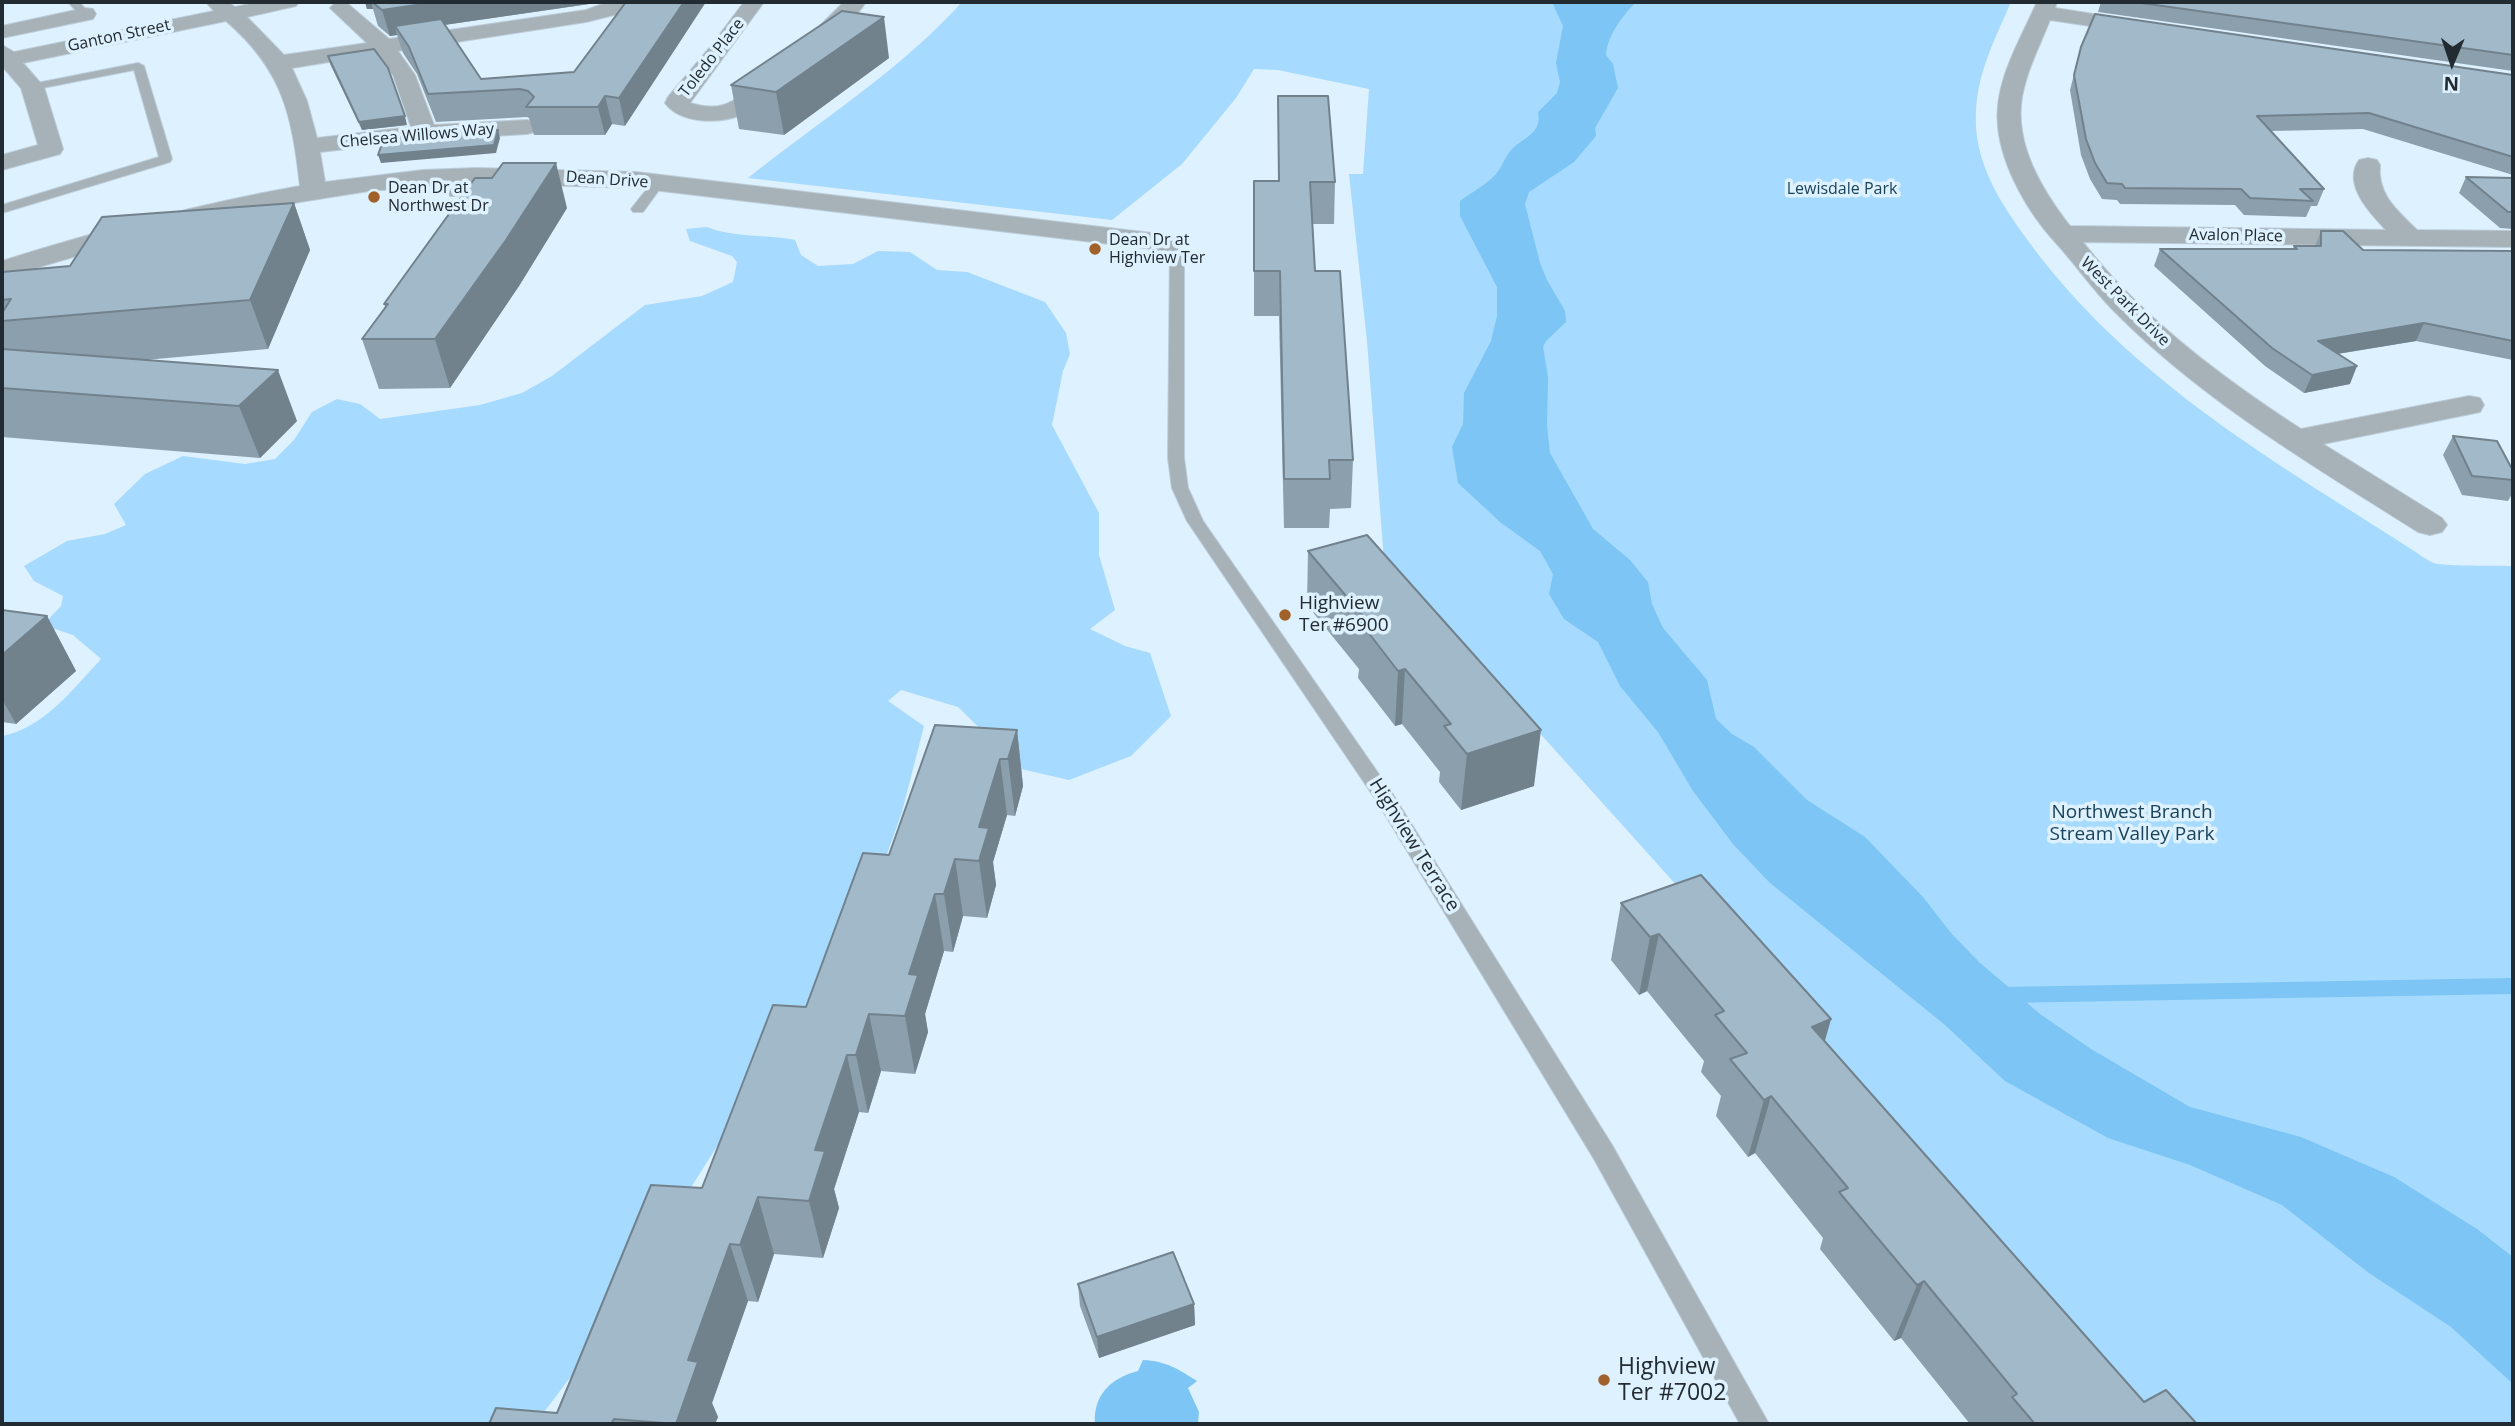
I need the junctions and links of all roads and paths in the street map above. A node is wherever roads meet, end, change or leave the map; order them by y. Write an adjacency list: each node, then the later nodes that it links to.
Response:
1 (289, 2): 5 (street, Ganton Street)
2 (621, 2): 11 (street)
3 (754, 2): 4 (street, Toledo Place)
4 (856, 2)
5 (222, 7): 12 (street, Ganton Street); 13 (street)
6 (2045, 7): 9 (street); 24 (street, West Park Drive)
7 (79, 8): 10 (street)
8 (382, 17): 11 (street)
9 (2167, 31)
10 (2, 32)
11 (383, 46): 13 (street); 16 (street)
12 (6, 56): 14 (street)
13 (278, 64): 17 (street)
14 (32, 87): 18 (street); 22 (lane)
15 (527, 127): 16 (street, Chelsea Willows Way)
16 (425, 134): 17 (street, Chelsea Willows Way)
17 (308, 146): 21 (street)
18 (2, 163)
19 (2368, 165): 25 (street)
20 (658, 183): 21 (street, Dean Drive); 23 (lane); 27 (street, Dean Drive)
21 (313, 191): 28 (street, Dean Drive)
22 (2, 209)
23 (638, 209)
24 (2061, 234): 25 (street, Avalon Place); 30 (street, West Park Drive)
25 (2410, 238): 26 (street, Avalon Place)
26 (2513, 239)
27 (1177, 244): 32 (lane, Highview Terrace)
28 (2, 270)
29 (2469, 405): 30 (street)
30 (2295, 440): 31 (street, West Park Drive)
31 (2430, 525)
32 (1755, 1424)

